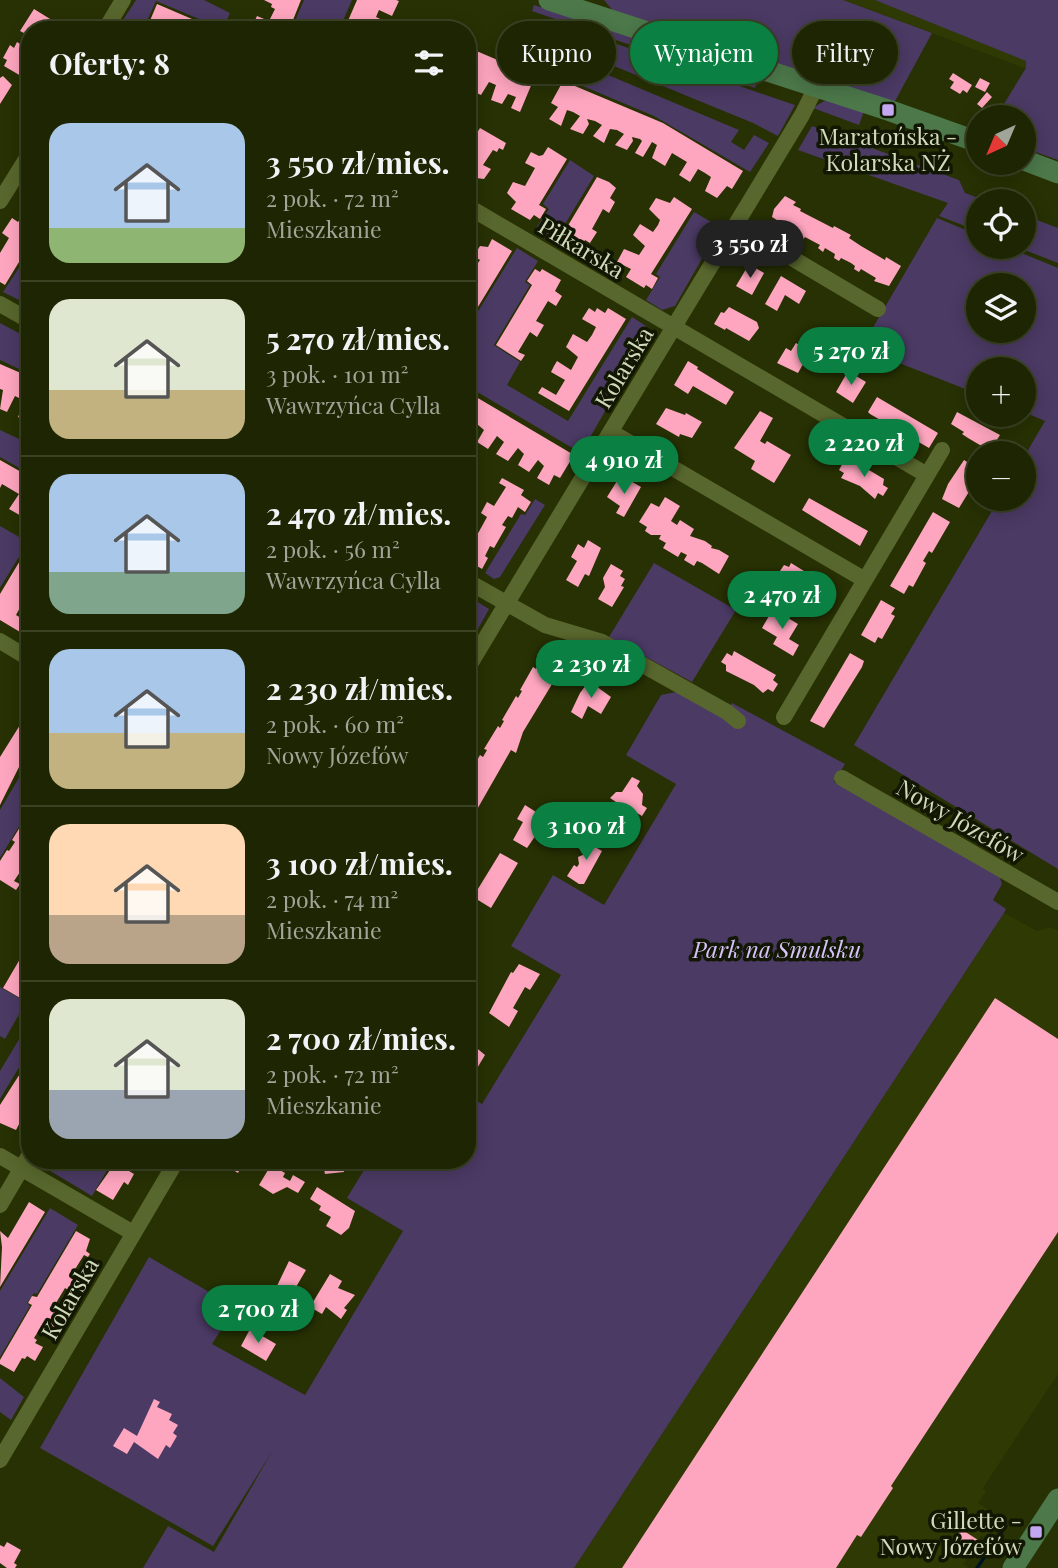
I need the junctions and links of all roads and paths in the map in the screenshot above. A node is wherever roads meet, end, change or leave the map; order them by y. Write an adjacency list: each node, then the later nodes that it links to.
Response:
1 (123, 0): 3 (street)
2 (562, 2): 4 (main road)
3 (110, 21)
4 (816, 86): 5 (main road); 11 (street, Kolarska)
5 (966, 138)
6 (1036, 165): 8 (main road)
7 (21, 167): 9 (street)
8 (1058, 173)
9 (0, 201)
10 (476, 211): 15 (street, Piłkarska)
11 (736, 225): 13 (street); 15 (street, Kolarska)
12 (0, 304): 14 (street)
13 (878, 309)
14 (21, 316)
15 (674, 327): 16 (street, Kolarska); 18 (street, Piłkarska)
16 (611, 432): 19 (street); 21 (street, Kolarska)
17 (942, 450): 18 (street)
18 (927, 475): 19 (street)
19 (865, 580): 25 (street)
20 (476, 586): 21 (street)
21 (506, 603): 24 (street, Kolarska); 26 (street)
22 (0, 641): 23 (street)
23 (21, 654)
24 (476, 654)
25 (784, 717)
26 (738, 721)
27 (842, 778): 28 (street, Nowy Józefów)
28 (1058, 902)
29 (0, 1156): 30 (street)
30 (21, 1160)
31 (21, 1169): 34 (street)
32 (38, 1169): 35 (street)
33 (172, 1169): 35 (street, Kolarska)
34 (0, 1205)
35 (133, 1233): 36 (street, Kolarska)
36 (0, 1460)
37 (1058, 1499): 38 (main road)
38 (1013, 1568)

